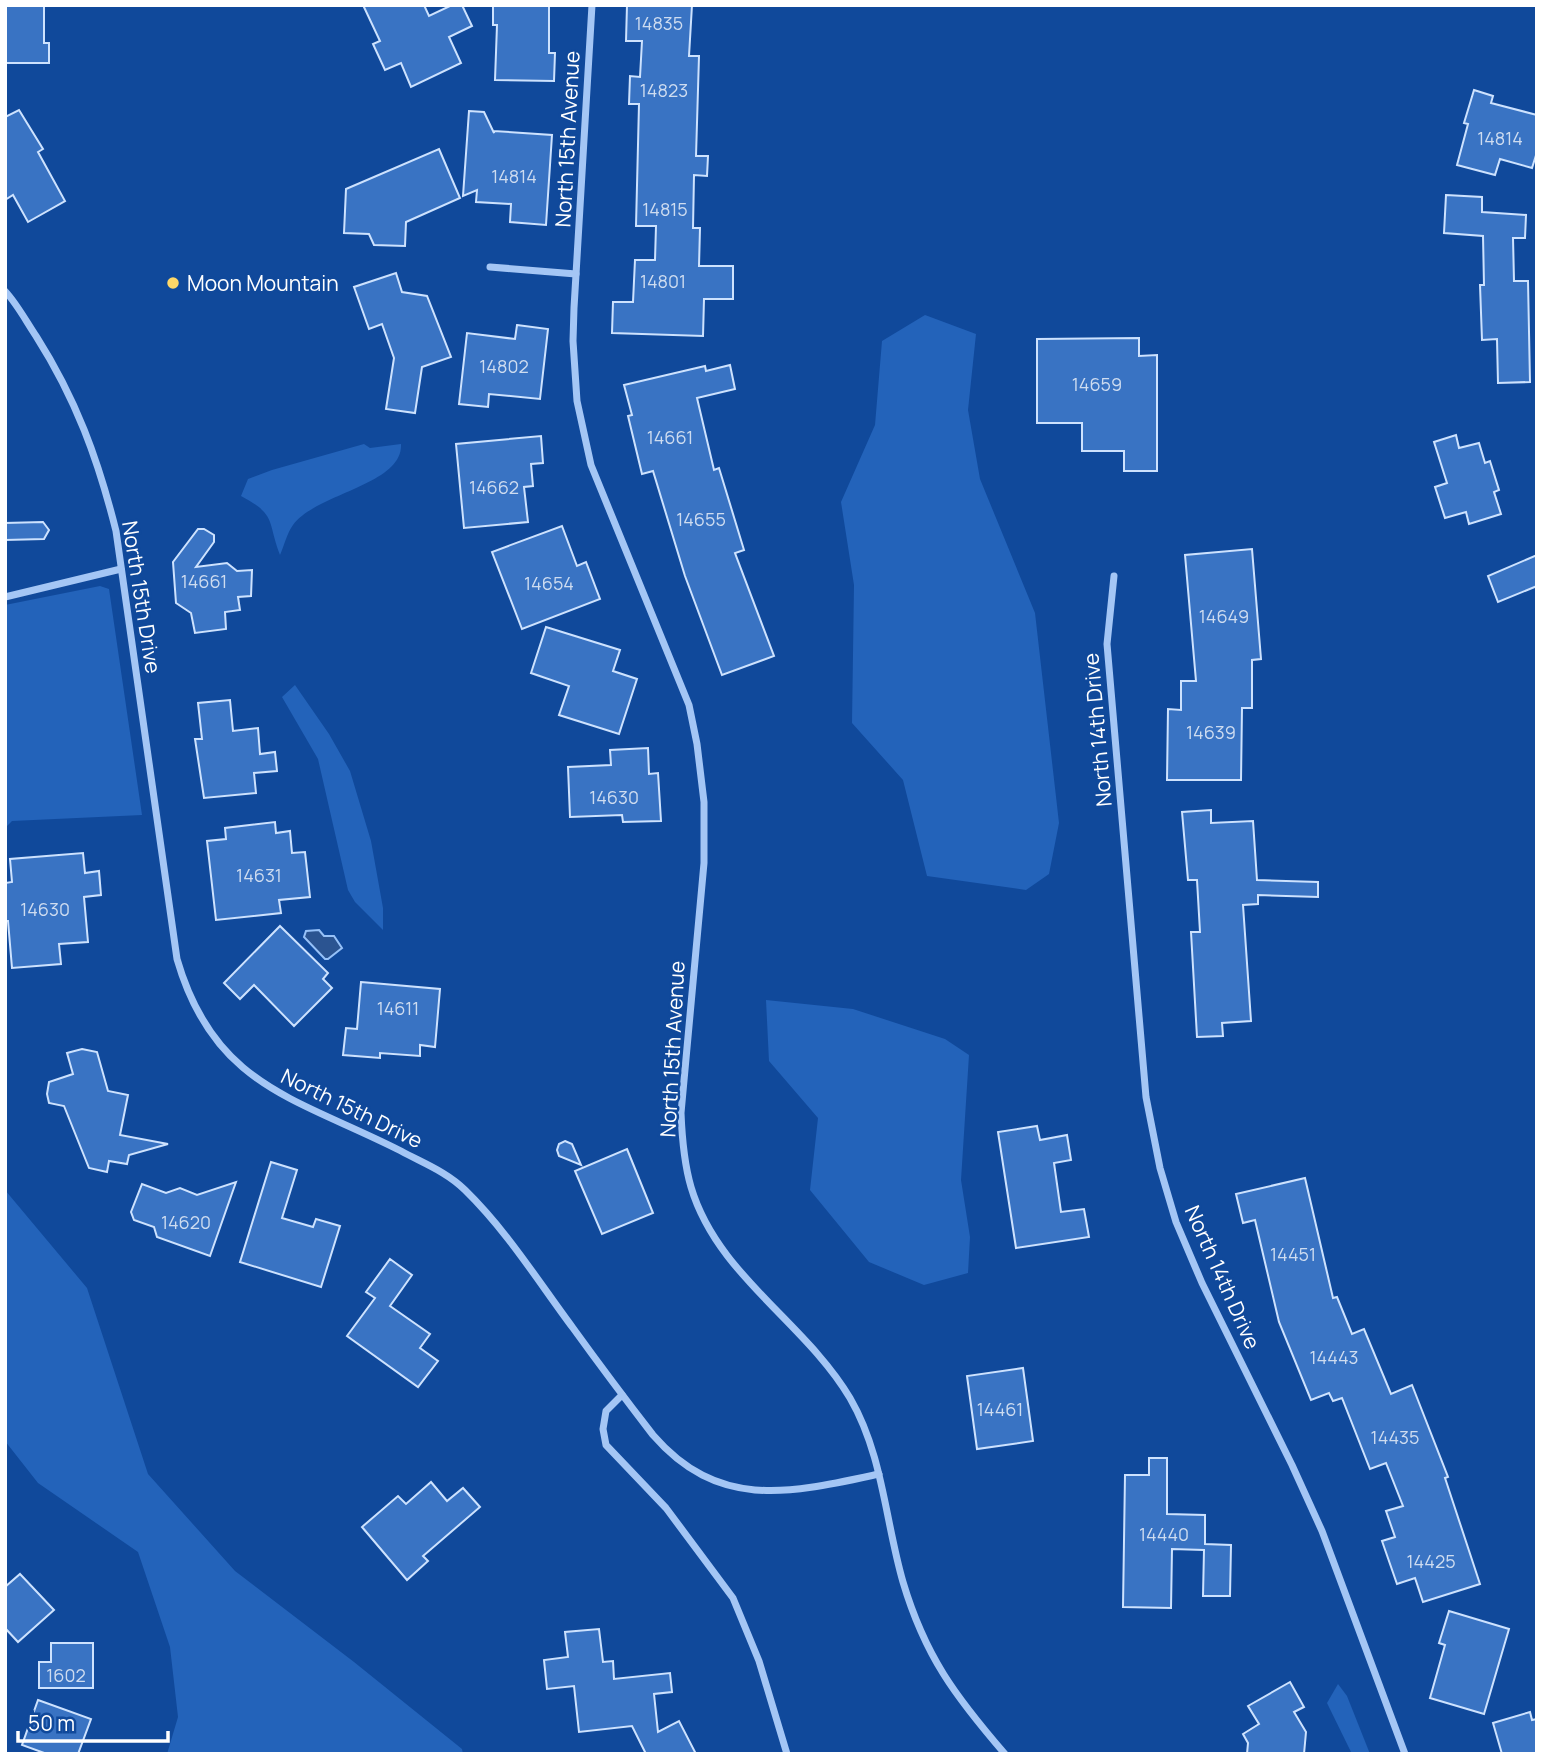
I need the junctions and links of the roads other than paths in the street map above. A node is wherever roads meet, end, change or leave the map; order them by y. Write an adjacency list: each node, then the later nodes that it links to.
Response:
1 (593, 5): 3 (street, North 15th Avenue)
2 (490, 267): 3 (street)
3 (576, 274): 9 (street, North 15th Avenue)
4 (5, 291): 5 (street, North 15th Drive)
5 (121, 569): 7 (street); 8 (street, North 15th Drive)
6 (1114, 576): 12 (street, North 14th Drive)
7 (5, 597)
8 (622, 1395): 9 (street, North 15th Drive); 10 (street)
9 (879, 1474): 11 (street, North 15th Avenue)
10 (787, 1754)
11 (1005, 1754)
12 (1405, 1754)

